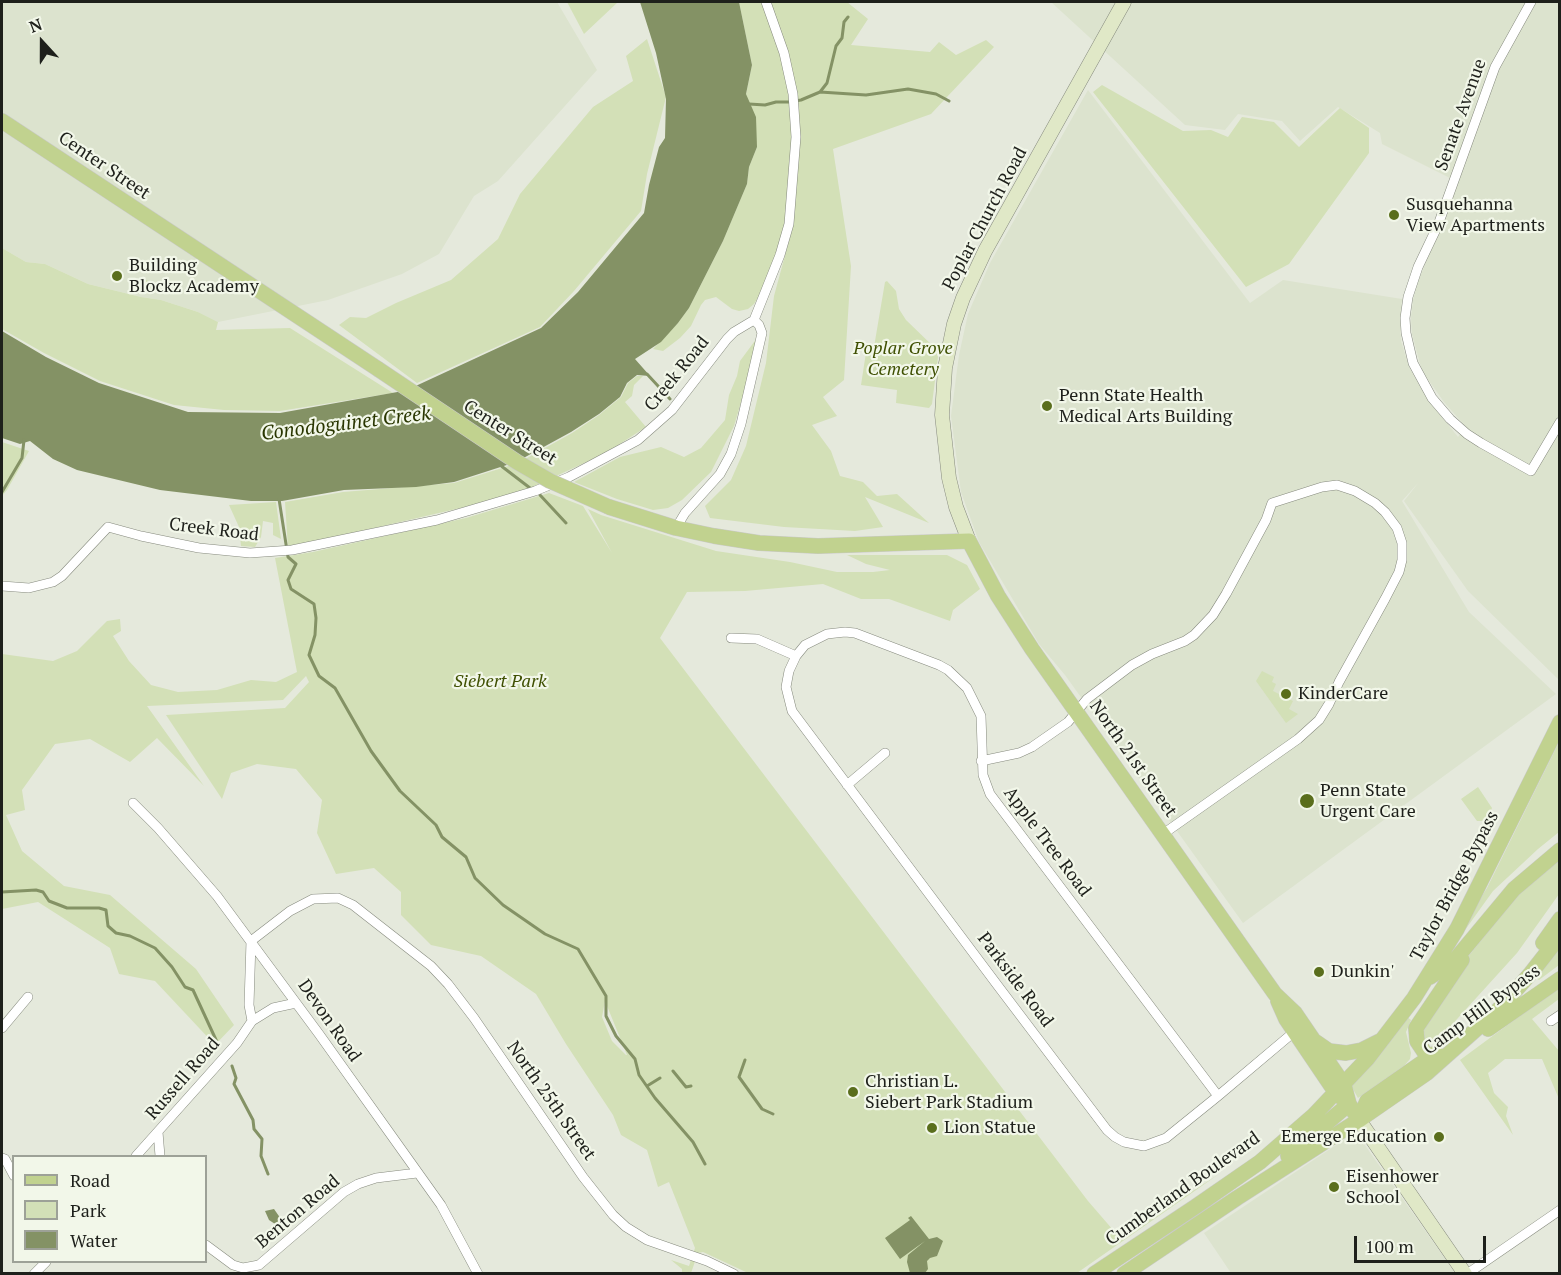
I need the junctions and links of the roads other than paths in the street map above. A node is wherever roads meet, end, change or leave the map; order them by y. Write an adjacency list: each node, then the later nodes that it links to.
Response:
1 (766, 2): 5 (street)
2 (1124, 2): 8 (street, Poplar Church Road)
3 (1531, 2): 6 (street, Senate Avenue)
4 (2, 121): 7 (main road, Center Street, bridge)
5 (753, 320): 7 (street); 9 (street, Creek Road)
6 (1560, 422)
7 (676, 528): 8 (main road, Center Street)
8 (969, 541): 12 (main road, North 21st Street)
9 (2, 586)
10 (731, 638): 11 (street)
11 (796, 656): 15 (street, Apple Tree Road); 16 (street, Parkside Road)
12 (1077, 712): 15 (street); 18 (main road, North 21st Street); 18 (street)
13 (1560, 722): 24 (main road, Taylor Bridge Bypass)
14 (885, 753): 16 (street)
15 (981, 761): 38 (street, Apple Tree Road)
16 (847, 784): 38 (street, Parkside Road)
17 (133, 803): 23 (street, Devon Road)
18 (1163, 834): 26 (main road, North 21st Street)
19 (1560, 850): 21 (main road)
20 (1560, 920): 36 (main road)
21 (1484, 923): 24 (main road); 36 (main road)
22 (1560, 936): 36 (main road)
23 (251, 941): 28 (street, Devon Road); 30 (street); 53 (street, North 25th Street)
24 (1427, 979): 34 (main road, Taylor Bridge Bypass)
25 (1560, 979): 36 (main road, Camp Hill Bypass)
26 (1275, 994): 33 (main road, North 21st Street); 35 (main road, North 21st Street)
27 (28, 997): 32 (street)
28 (296, 1003): 30 (street, Russell Road); 46 (street, Devon Road)
29 (1560, 1015): 31 (street)
30 (252, 1021): 41 (street, Russell Road)
31 (1551, 1021)
32 (2, 1028)
33 (1294, 1032): 37 (main road, North 21st Street); 38 (street, Parkside Road)
34 (1385, 1038): 35 (main road); 37 (main road, Taylor Bridge Bypass)
35 (1313, 1040): 37 (main road, North 21st Street)
36 (1428, 1066): 40 (main road)
37 (1340, 1089): 39 (main road, North 21st Street); 54 (main road, Cumberland Boulevard)
38 (1218, 1096)
39 (1349, 1104): 40 (main road, North 21st Street); 47 (main road)
40 (1359, 1120): 47 (main road, Cumberland Boulevard); 56 (street, North 21st Street)
41 (158, 1132): 42 (street, Russell Road); 43 (street)
42 (137, 1155)
43 (160, 1155)
44 (3, 1156): 45 (street)
45 (12, 1172)
46 (417, 1173): 49 (street, Benton Road); 51 (street, Devon Road)
47 (1237, 1198): 50 (main road, Cumberland Boulevard)
48 (1560, 1210): 56 (street)
49 (207, 1246)
50 (1142, 1269): 55 (main road, Cumberland Boulevard)
51 (476, 1270): 52 (street)
52 (465, 1274)
53 (734, 1274)
54 (1094, 1274)
55 (1124, 1274)
56 (1466, 1274)

